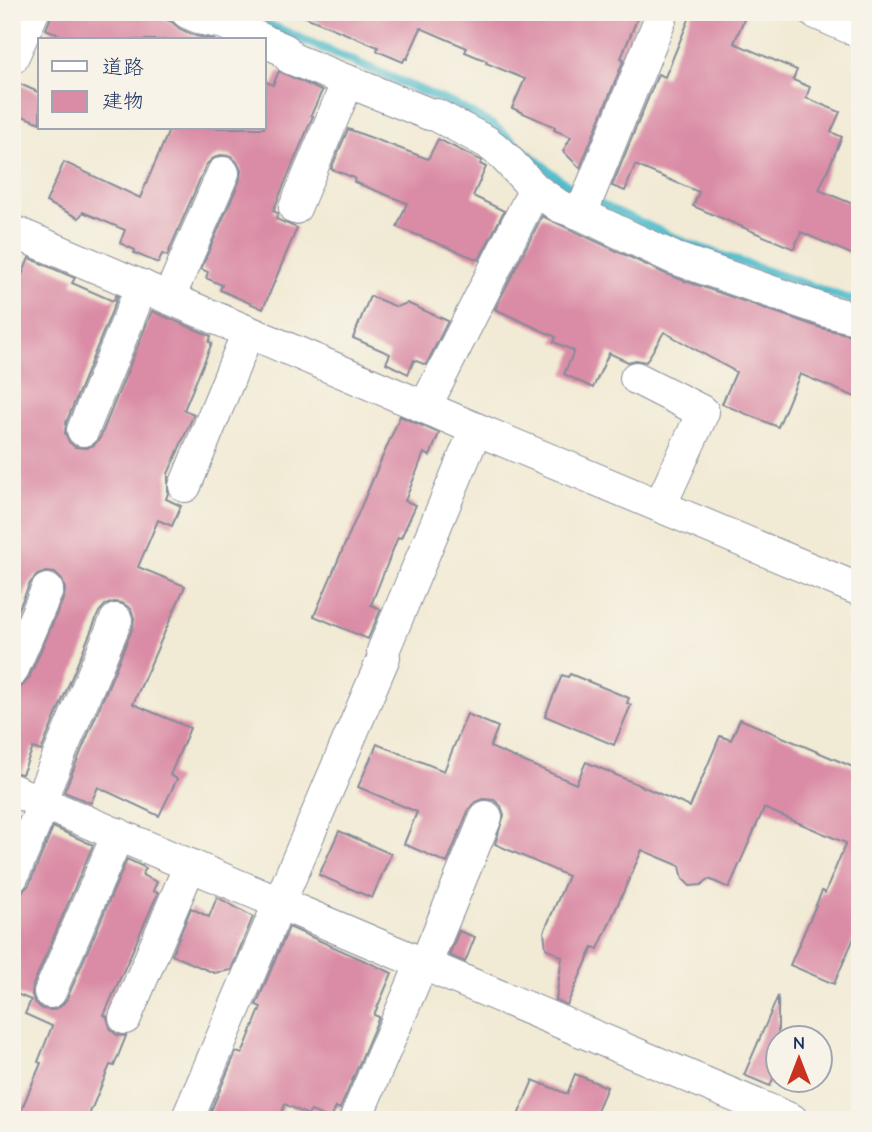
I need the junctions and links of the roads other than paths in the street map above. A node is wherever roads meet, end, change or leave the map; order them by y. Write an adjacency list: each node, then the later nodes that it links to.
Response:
1 (33, 12): 8 (street)
2 (187, 12): 6 (street)
3 (663, 12): 12 (street)
4 (814, 12): 5 (street)
5 (860, 32)
6 (259, 38)
7 (266, 41): 9 (street)
8 (12, 58)
9 (348, 81): 11 (street); 13 (street)
10 (223, 173): 15 (street)
11 (536, 189): 12 (street); 19 (street)
12 (585, 203): 16 (street)
13 (295, 208)
14 (12, 231): 15 (street)
15 (155, 292): 17 (street); 21 (street)
16 (860, 319)
17 (248, 332): 19 (street); 22 (street)
18 (636, 378): 23 (street)
19 (425, 407): 20 (street)
20 (476, 429): 23 (street); 33 (street)
21 (83, 430)
22 (185, 486)
23 (660, 506): 25 (street)
24 (47, 590): 27 (street)
25 (860, 590)
26 (116, 620): 28 (street)
27 (12, 671)
28 (32, 798): 30 (street); 32 (street)
29 (486, 817): 34 (street)
30 (118, 834): 31 (street); 35 (street)
31 (190, 865): 33 (street); 36 (street)
32 (12, 877)
33 (280, 902): 34 (street); 37 (street)
34 (424, 964): 38 (street); 39 (street)
35 (50, 992)
36 (125, 1018)
37 (187, 1120)
38 (355, 1120)
39 (792, 1120)

